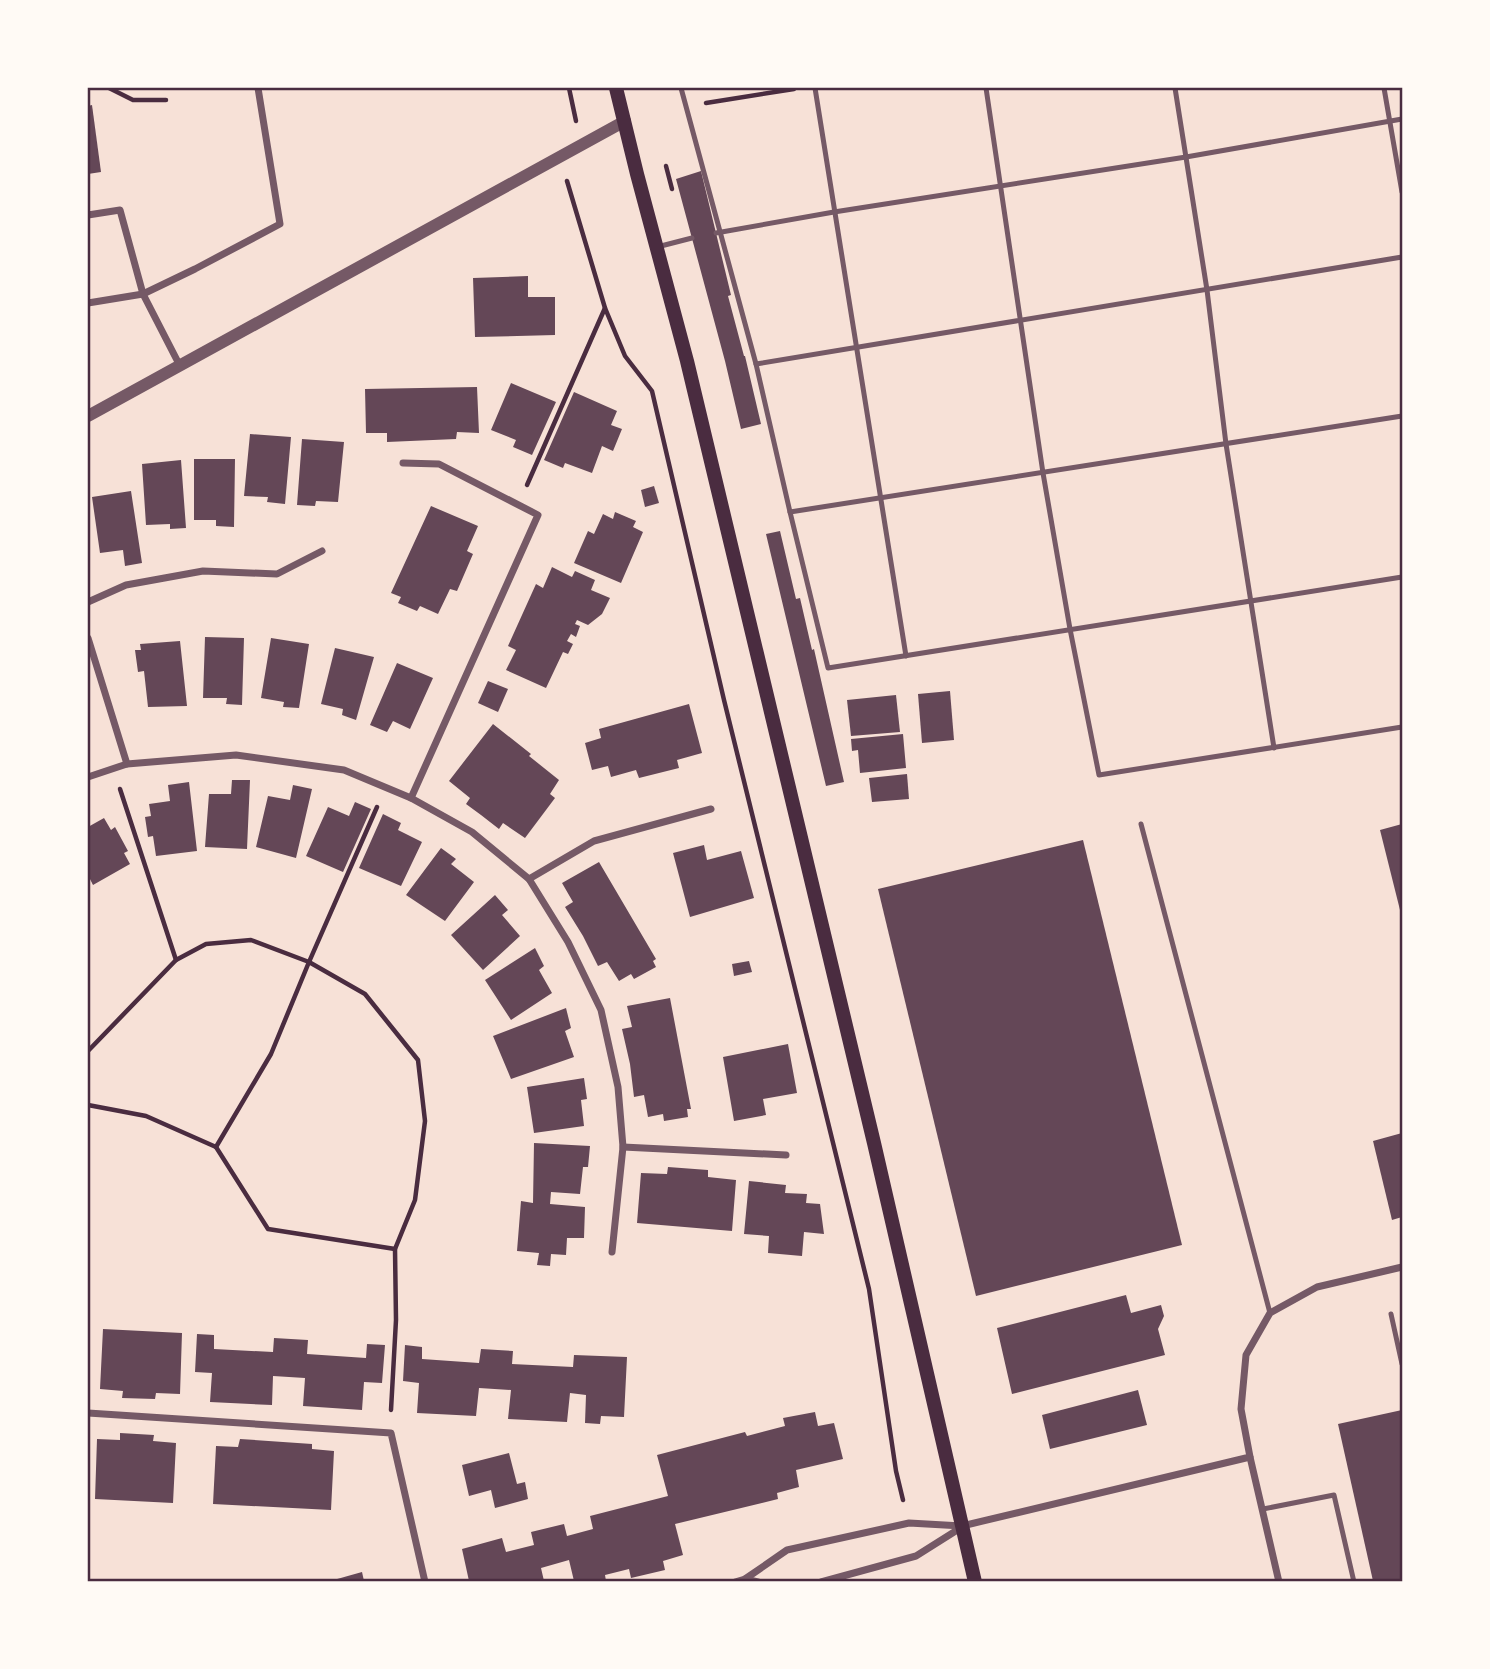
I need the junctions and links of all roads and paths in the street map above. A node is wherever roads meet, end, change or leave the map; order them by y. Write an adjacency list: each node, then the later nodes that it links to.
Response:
1 (109, 88): 11 (path)
2 (258, 88): 27 (street)
3 (569, 88): 16 (path)
4 (616, 88): 14 (main road)
5 (681, 88): 12 (lane)
6 (802, 88): 12 (path)
7 (815, 88): 20 (lane)
8 (986, 88): 18 (lane)
9 (1175, 88): 17 (lane)
10 (1384, 88): 15 (lane)
11 (166, 100)
12 (686, 106): 22 (lane)
13 (1402, 119): 15 (lane)
14 (625, 121): 16 (street); 24 (main road)
15 (1390, 121): 17 (lane); 19 (lane)
16 (559, 157): 29 (path); 33 (street)
17 (1186, 157): 18 (lane); 26 (lane)
18 (1001, 187): 20 (lane); 30 (lane)
19 (1402, 192)
20 (834, 212): 22 (lane); 31 (lane)
21 (88, 215): 27 (street)
22 (718, 232): 32 (lane)
23 (692, 237): 24 (lane)
24 (656, 247): 77 (main road)
25 (1402, 257): 26 (lane)
26 (1207, 290): 30 (lane); 36 (lane)
27 (143, 294): 28 (street); 33 (street)
28 (88, 303)
29 (605, 308): 40 (path); 76 (path)
30 (1022, 320): 31 (lane); 38 (lane)
31 (856, 348): 32 (lane); 39 (lane)
32 (756, 364): 41 (lane)
33 (180, 366): 34 (street)
34 (88, 416)
35 (1402, 416): 36 (lane)
36 (1226, 444): 38 (lane); 44 (lane)
37 (403, 463): 40 (street)
38 (1043, 473): 39 (lane); 46 (lane)
39 (882, 498): 41 (lane); 48 (lane)
40 (518, 505): 55 (street)
41 (790, 512): 48 (lane)
42 (323, 551): 45 (street)
43 (1402, 577): 44 (lane)
44 (1251, 601): 46 (lane); 50 (lane)
45 (88, 602)
46 (1070, 629): 48 (lane); 50 (lane)
47 (88, 638): 51 (street)
48 (906, 656)
49 (1402, 727): 50 (lane)
50 (1274, 748)
51 (127, 764): 52 (street); 54 (street)
52 (114, 769): 53 (street); 59 (path)
53 (88, 777)
54 (386, 787): 55 (street); 60 (path)
55 (411, 798): 58 (street)
56 (711, 809): 58 (street)
57 (1141, 824): 69 (lane)
58 (529, 879): 64 (street)
59 (176, 960): 60 (path); 61 (path)
60 (309, 962): 63 (path); 66 (path)
61 (88, 1051)
62 (88, 1105): 63 (path)
63 (216, 1147): 66 (path)
64 (623, 1147): 65 (street); 67 (street)
65 (786, 1155)
66 (396, 1249): 73 (path)
67 (612, 1252)
68 (1402, 1267): 69 (street)
69 (1270, 1313): 74 (street)
70 (1391, 1314): 71 (lane)
71 (1402, 1364)
72 (88, 1413): 73 (street)
73 (390, 1433): 79 (street)
74 (1250, 1457): 75 (street); 77 (street)
75 (1263, 1509): 84 (street); 85 (lane)
76 (909, 1523): 77 (street); 78 (street)
77 (962, 1526): 82 (street); 83 (main road)
78 (746, 1579): 80 (street); 81 (street)
79 (425, 1581)
80 (735, 1581)
81 (758, 1581)
82 (821, 1581)
83 (975, 1581)
84 (1279, 1581)
85 (1354, 1581)

